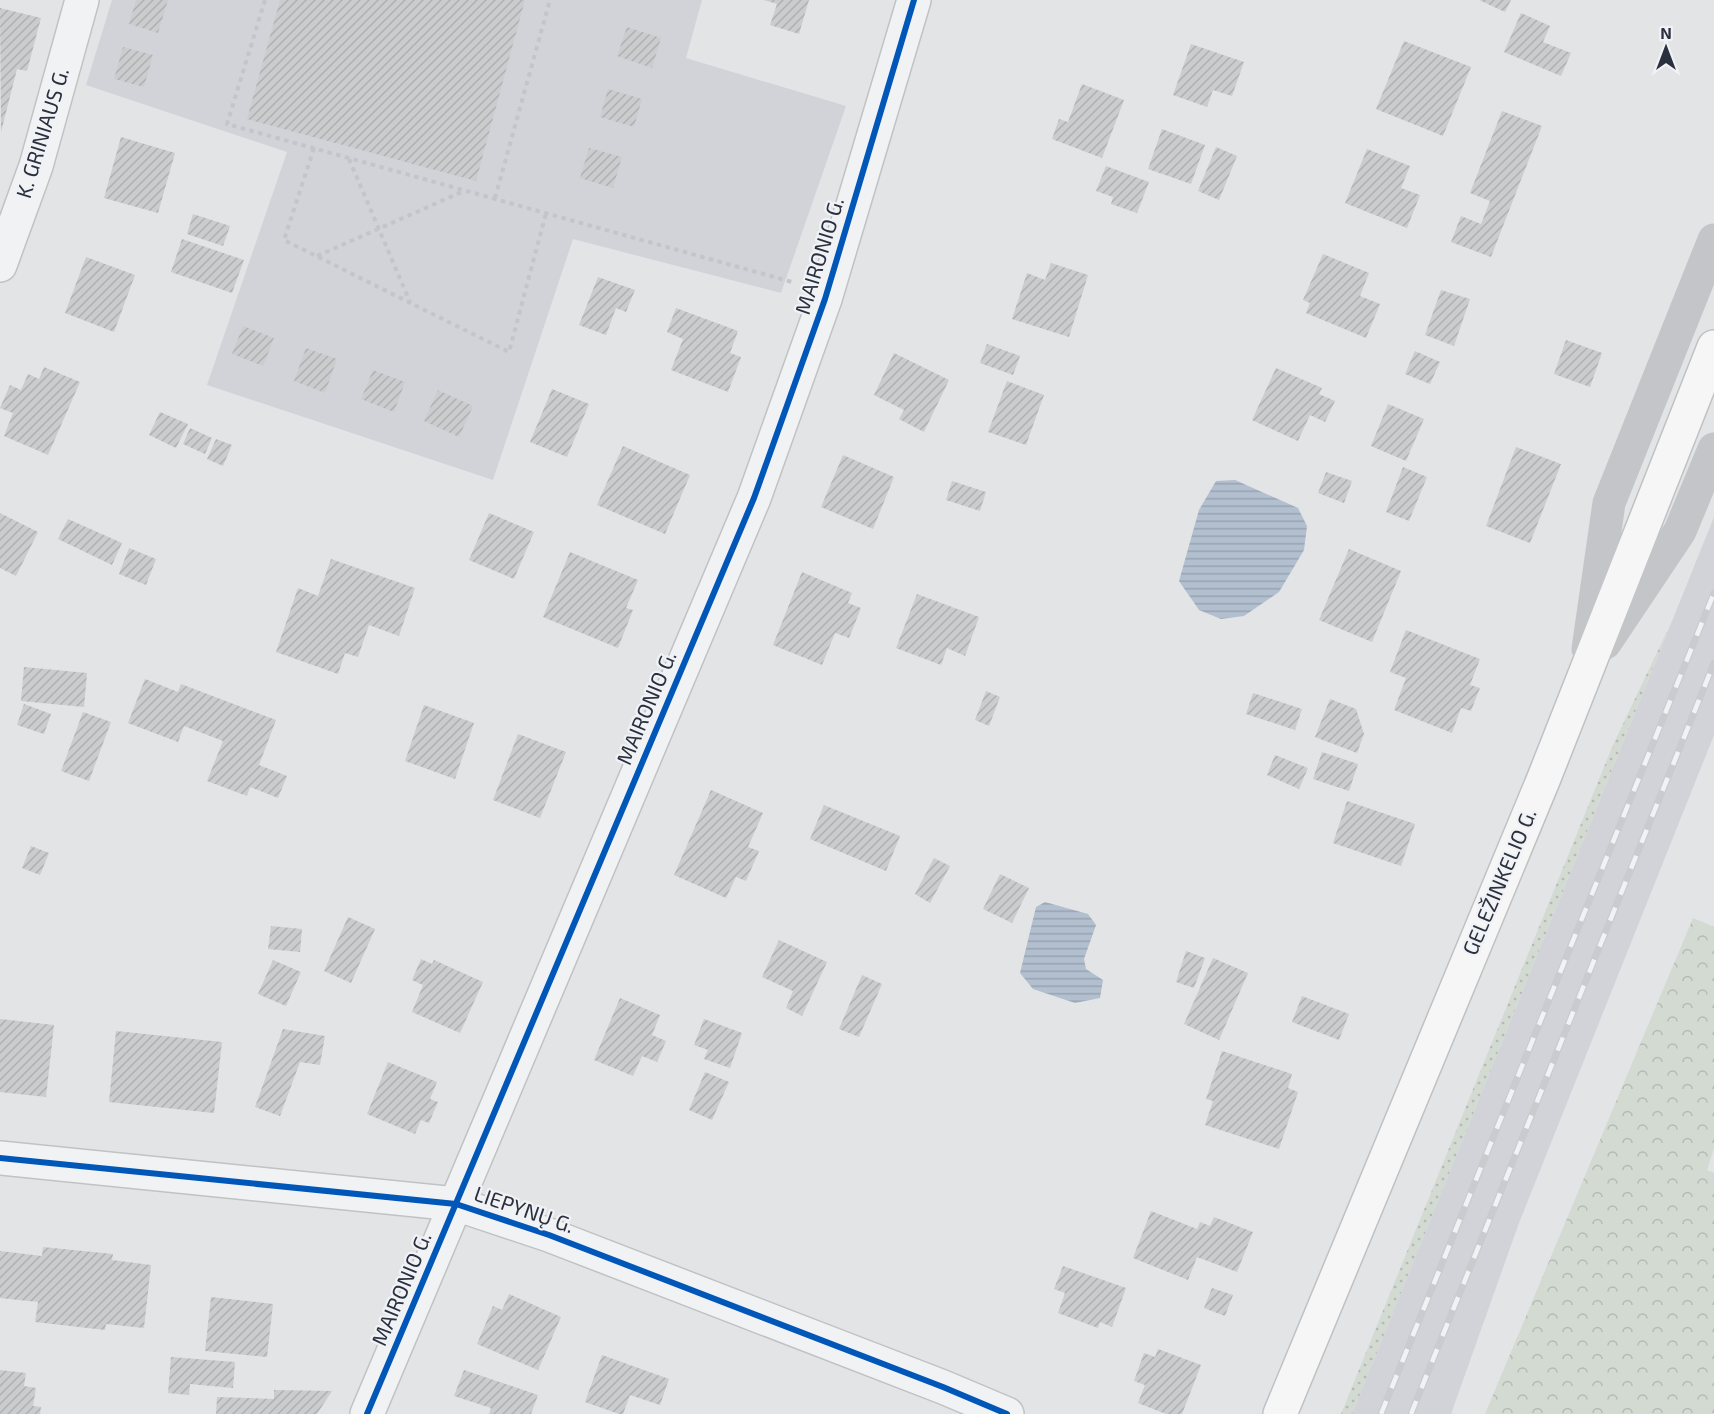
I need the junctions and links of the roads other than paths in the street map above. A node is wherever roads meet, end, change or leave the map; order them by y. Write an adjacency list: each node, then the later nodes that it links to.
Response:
1 (82, 0): 4 (street, K. GRINIAUS G.)
2 (914, 0): 9 (street, MAIRONIO G.)
3 (1714, 240): 7 (street)
4 (0, 265)
5 (1714, 347): 7 (main road, GELEŽINKELIO G.)
6 (1714, 449): 7 (street)
7 (1584, 675): 12 (main road, GELEŽINKELIO G.)
8 (0, 1158): 9 (street, LIEPYNŲ G.)
9 (456, 1204): 10 (street, MAIRONIO G.); 11 (street, LIEPYNŲ G.)
10 (367, 1414)
11 (1007, 1414)
12 (1280, 1414)

